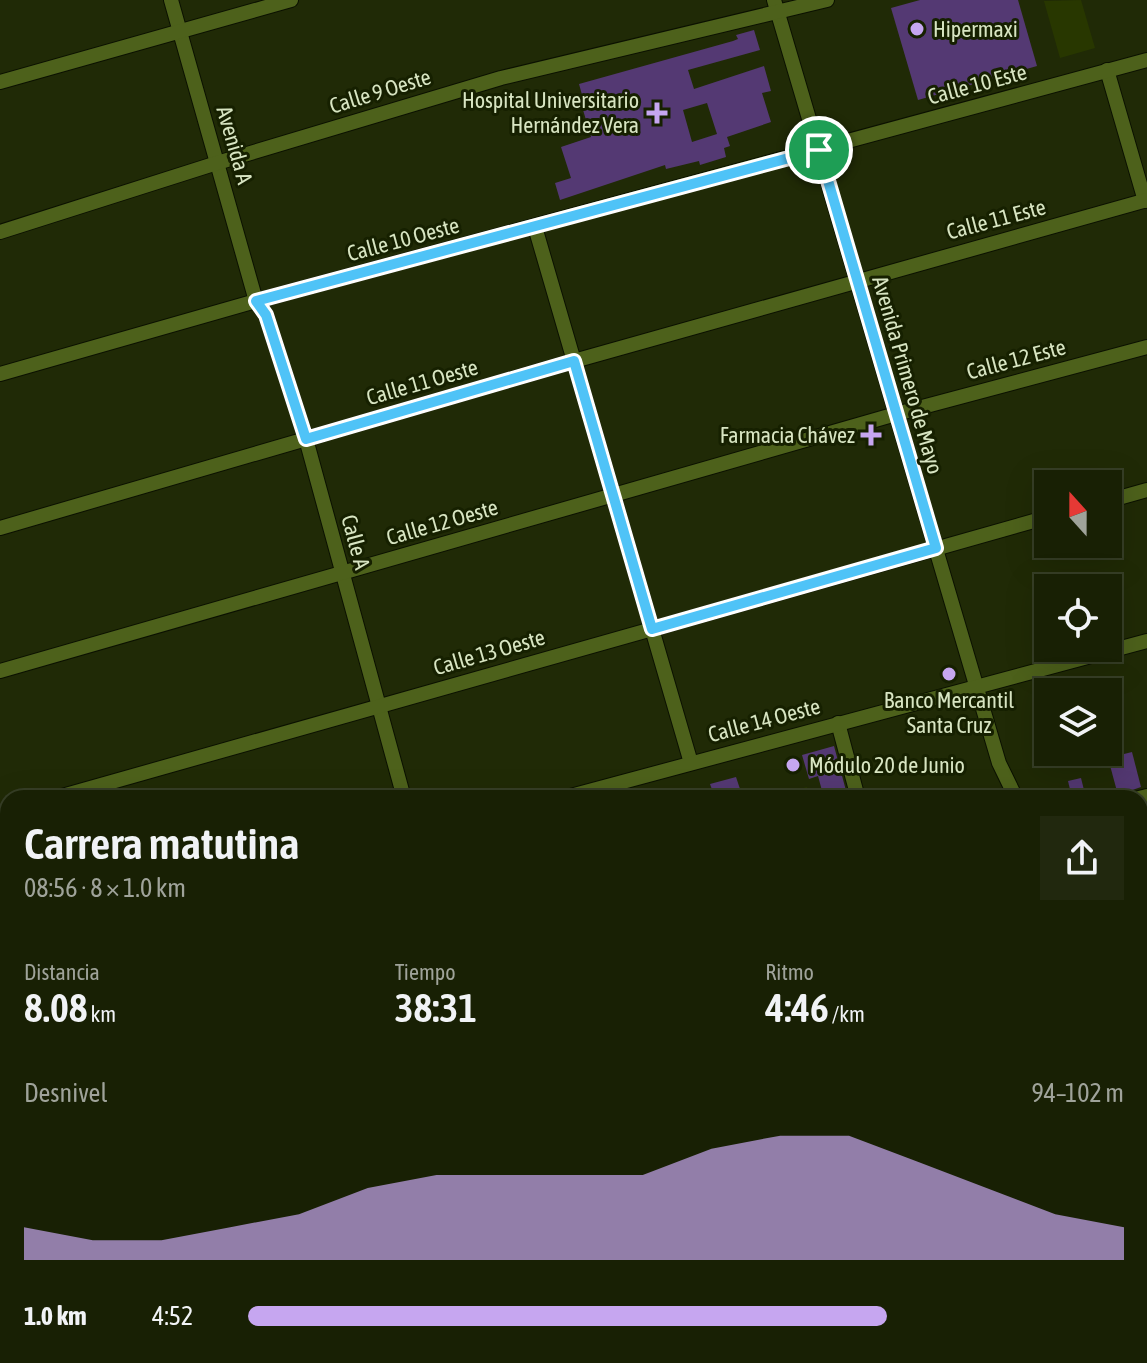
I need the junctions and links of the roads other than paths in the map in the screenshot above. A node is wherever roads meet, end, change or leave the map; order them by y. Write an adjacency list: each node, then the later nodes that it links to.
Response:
1 (171, 0): 5 (street, Avenida A)
2 (291, 0): 5 (street)
3 (827, 0): 4 (street, Calle 9 Oeste)
4 (776, 7): 9 (street, Avenida Primero de Mayo); 10 (street, Calle 9 Oeste)
5 (180, 30): 8 (street); 10 (street, Avenida A)
6 (1147, 60): 7 (street, Calle 10 Este)
7 (1107, 70): 9 (street, Calle 10 Este); 11 (street)
8 (0, 82)
9 (819, 150): 12 (street, Calle 10 Oeste); 14 (street, Avenida Primero de Mayo)
10 (217, 163): 13 (street, Calle 9 Oeste); 15 (street, Avenida A)
11 (1146, 201): 14 (street, Calle 11 Este)
12 (535, 227): 15 (street, Calle 10 Oeste); 17 (street)
13 (0, 232)
14 (857, 281): 17 (street, Calle 11 Oeste); 19 (street, Avenida Primero de Mayo)
15 (256, 301): 18 (street, Calle 10 Oeste); 20 (street, Calle A)
16 (1147, 347): 19 (street, Calle 12 Este)
17 (574, 361): 20 (street, Calle 11 Oeste); 22 (street)
18 (0, 374)
19 (896, 414): 22 (street, Calle 12 Oeste); 26 (street, Avenida Primero de Mayo)
20 (306, 439): 25 (street, Calle 11 Oeste); 27 (street, Calle A)
21 (1147, 490): 23 (street)
22 (613, 496): 27 (street, Calle 12 Oeste); 28 (street)
23 (1122, 497)
24 (1034, 521): 26 (street, Calle 13 Oeste)
25 (0, 528)
26 (936, 548): 28 (street, Calle 13 Oeste); 31 (street, Avenida Primero de Mayo)
27 (342, 574): 30 (street, Calle 12 Oeste); 32 (street, Calle A)
28 (652, 629): 32 (street, Calle 13 Oeste); 34 (street)
29 (1147, 641): 31 (street, Calle 14 Oeste)
30 (0, 671)
31 (977, 687): 33 (street, Calle 14 Oeste); 35 (street, Avenida Primero de Mayo)
32 (379, 706): 36 (street, Calle 13 Oeste); 37 (street, Calle A)
33 (838, 723): 34 (street, Calle 14 Oeste); 39 (street)
34 (691, 763): 38 (street, Calle 14 Oeste)
35 (999, 763): 40 (street, Avenida Primero de Mayo); 41 (street, Avenida Primero de Mayo)
36 (83, 790)
37 (402, 790)
38 (593, 790)
39 (856, 790)
40 (1001, 790)
41 (1012, 790)

